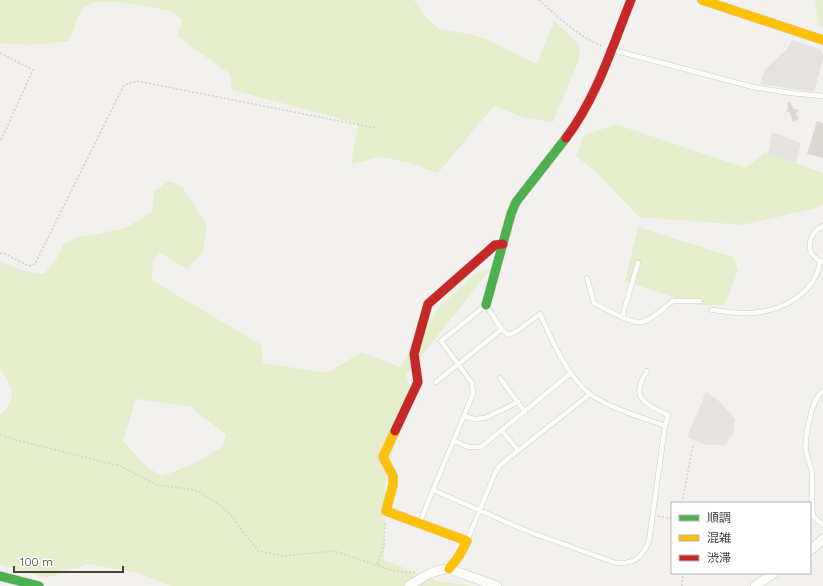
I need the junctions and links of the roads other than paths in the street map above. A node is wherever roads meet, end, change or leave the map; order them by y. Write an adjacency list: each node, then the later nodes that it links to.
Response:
1 (631, 0): 4 (street)
2 (702, 0): 3 (street)
3 (823, 40)
4 (611, 50): 5 (lane); 7 (street)
5 (822, 96)
6 (823, 226): 8 (lane)
7 (502, 244): 12 (street); 32 (street)
8 (822, 261): 13 (lane)
9 (638, 263): 14 (lane)
10 (587, 278): 14 (lane)
11 (700, 301): 14 (lane)
12 (486, 305): 15 (lane); 16 (lane)
13 (712, 310)
14 (622, 317)
15 (502, 329): 16 (lane); 18 (lane)
16 (458, 365): 20 (lane); 25 (lane)
17 (647, 371): 26 (lane)
18 (571, 373): 22 (lane); 24 (lane)
19 (500, 378): 23 (lane)
20 (436, 382)
21 (823, 391): 33 (lane)
22 (590, 394): 26 (lane); 29 (lane)
23 (518, 402): 24 (lane); 25 (lane)
24 (525, 412): 27 (lane)
25 (464, 416): 28 (lane)
26 (665, 426): 31 (lane)
27 (502, 431): 28 (lane); 29 (lane)
28 (454, 442): 30 (lane)
29 (518, 450): 31 (lane)
30 (433, 490): 31 (lane); 32 (lane)
31 (480, 510): 35 (lane)
32 (420, 523): 35 (street)
33 (823, 525)
34 (823, 539): 36 (street)
35 (466, 541): 37 (street)
36 (811, 549)
37 (450, 569): 41 (street); 42 (street)
38 (773, 574): 43 (street)
39 (0, 576): 40 (street)
40 (39, 586)
41 (409, 586)
42 (497, 586)
43 (755, 586)

